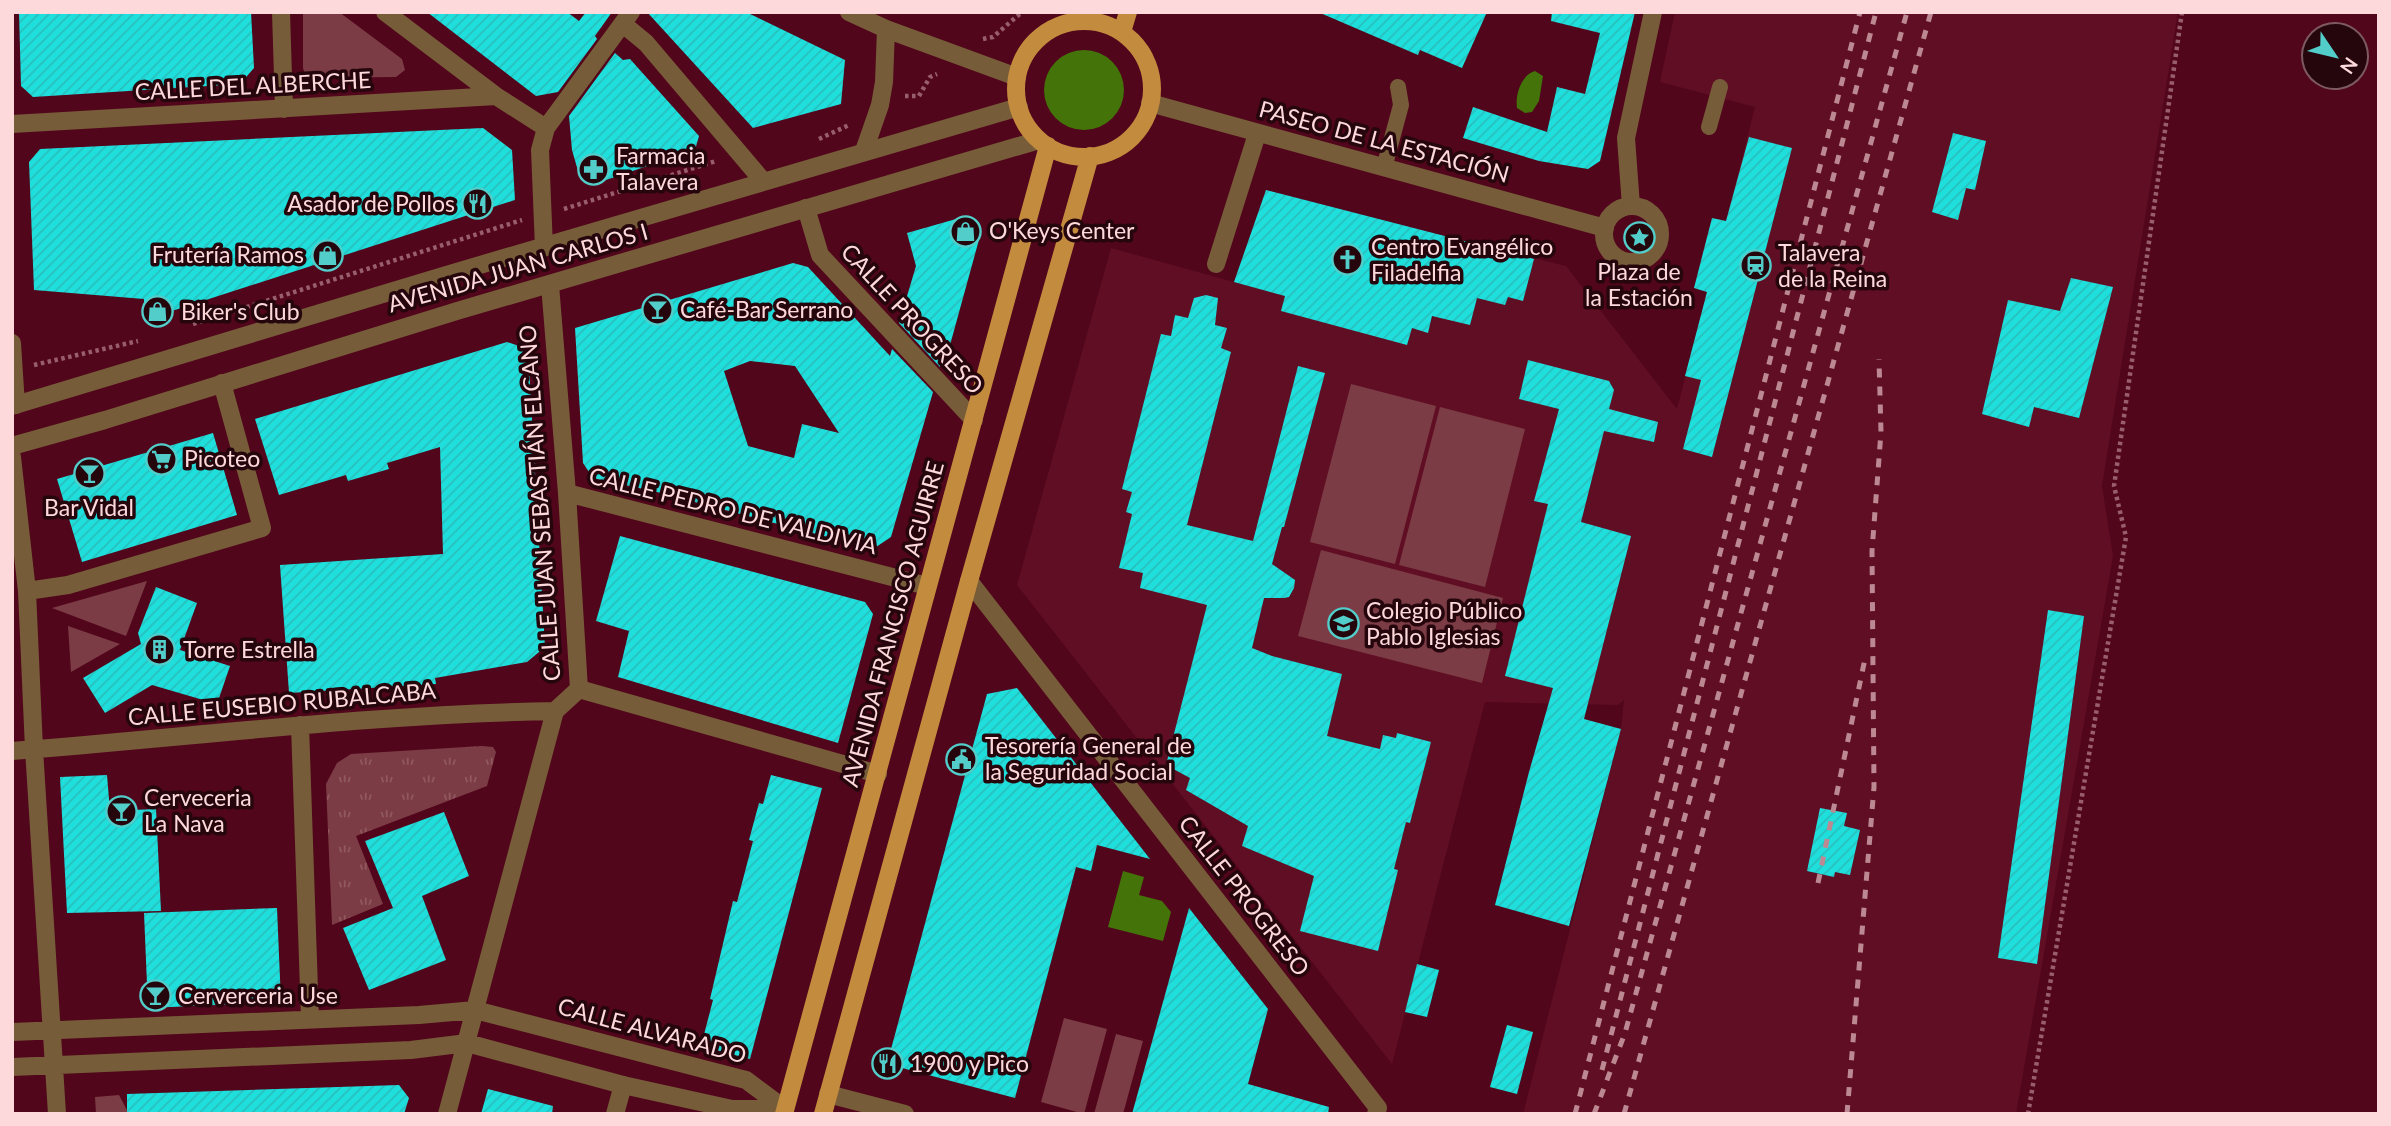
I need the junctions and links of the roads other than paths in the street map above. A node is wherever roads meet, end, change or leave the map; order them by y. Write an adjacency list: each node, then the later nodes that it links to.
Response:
1 (281, 12): 16 (street)
2 (385, 12): 13 (street)
3 (849, 12): 8 (street)
4 (1128, 12): 9 (main road)
5 (1653, 12): 26 (street)
6 (1091, 17): 9 (main road); 10 (main road)
7 (627, 18): 19 (street); 25 (street)
8 (886, 29): 10 (street); 22 (street)
9 (1122, 32): 14 (main road)
10 (1017, 77): 15 (main road)
11 (1398, 87): 24 (lane)
12 (1720, 88): 18 (lane)
13 (496, 96): 16 (street, CALLE DEL ALBERCHE); 19 (street)
14 (1150, 103): 20 (street, PASEO DE LA ESTACIÓN); 23 (main road)
15 (1018, 107): 21 (main road); 22 (street, AVENIDA JUAN CARLOS I)
16 (284, 109): 17 (street, CALLE DEL ALBERCHE)
17 (12, 124)
18 (1709, 127)
19 (545, 128): 29 (street)
20 (1258, 134): 24 (street, PASEO DE LA ESTACIÓN); 30 (street)
21 (1043, 143): 23 (main road); 27 (street, AVENIDA JUAN CARLOS I); 35 (main road, AVENIDA FRANCISCO AGUIRRE)
22 (864, 151): 25 (street, AVENIDA JUAN CARLOS I)
23 (1090, 156): 39 (main road)
24 (1384, 168): 28 (street, PASEO DE LA ESTACIÓN)
25 (763, 181): 29 (street, AVENIDA JUAN CARLOS I)
26 (1631, 206): 28 (street); 28 (street)
27 (806, 208): 31 (street, AVENIDA JUAN CARLOS I); 35 (street, CALLE PROGRESO)
28 (1605, 228)
29 (544, 248): 34 (street, AVENIDA JUAN CARLOS I)
30 (1216, 264)
31 (550, 285): 33 (street, AVENIDA JUAN CARLOS I); 38 (street, CALLE JUAN SEBASTIÁN ELCANO)
32 (12, 343): 34 (street)
33 (222, 383): 36 (street, AVENIDA JUAN CARLOS I); 41 (street)
34 (14, 406)
35 (974, 420): 40 (main road, AVENIDA FRANCISCO AGUIRRE)
36 (12, 446)
37 (12, 457): 41 (street)
38 (567, 493): 40 (street, CALLE PEDRO DE VALDIVIA); 42 (street, CALLE JUAN SEBASTIÁN ELCANO)
39 (969, 581): 56 (main road); 57 (street, CALLE PROGRESO)
40 (927, 586): 47 (main road, AVENIDA FRANCISCO AGUIRRE)
41 (27, 591): 45 (street)
42 (579, 689): 43 (street, CALLE JUAN SEBASTIÁN ELCANO); 47 (street)
43 (555, 711): 44 (street, CALLE EUSEBIO RUBALCABA); 48 (street, CALLE JUAN SEBASTIÁN ELCANO)
44 (299, 725): 45 (street, CALLE EUSEBIO RUBALCABA); 49 (street)
45 (34, 749): 46 (street, CALLE EUSEBIO RUBALCABA); 50 (street)
46 (12, 751)
47 (878, 774): 58 (main road, AVENIDA FRANCISCO AGUIRRE)
48 (475, 1010): 49 (street, CALLE ALVARADO); 52 (street, CALLE JUAN SEBASTIÁN ELCANO); 58 (street, CALLE ALVARADO)
49 (310, 1018): 50 (street, CALLE ALVARADO)
50 (52, 1030): 51 (street, CALLE ALVARADO); 53 (street)
51 (12, 1031)
52 (467, 1043): 53 (street); 55 (street); 60 (street, CALLE JUAN SEBASTIÁN ELCANO)
53 (55, 1066): 54 (street); 59 (street)
54 (12, 1068)
55 (623, 1085): 58 (street); 61 (street)
56 (828, 1094): 62 (main road); 63 (street)
57 (1377, 1111)
58 (784, 1112)
59 (57, 1114)
60 (447, 1114)
61 (615, 1114)
62 (823, 1114)
63 (905, 1114)

